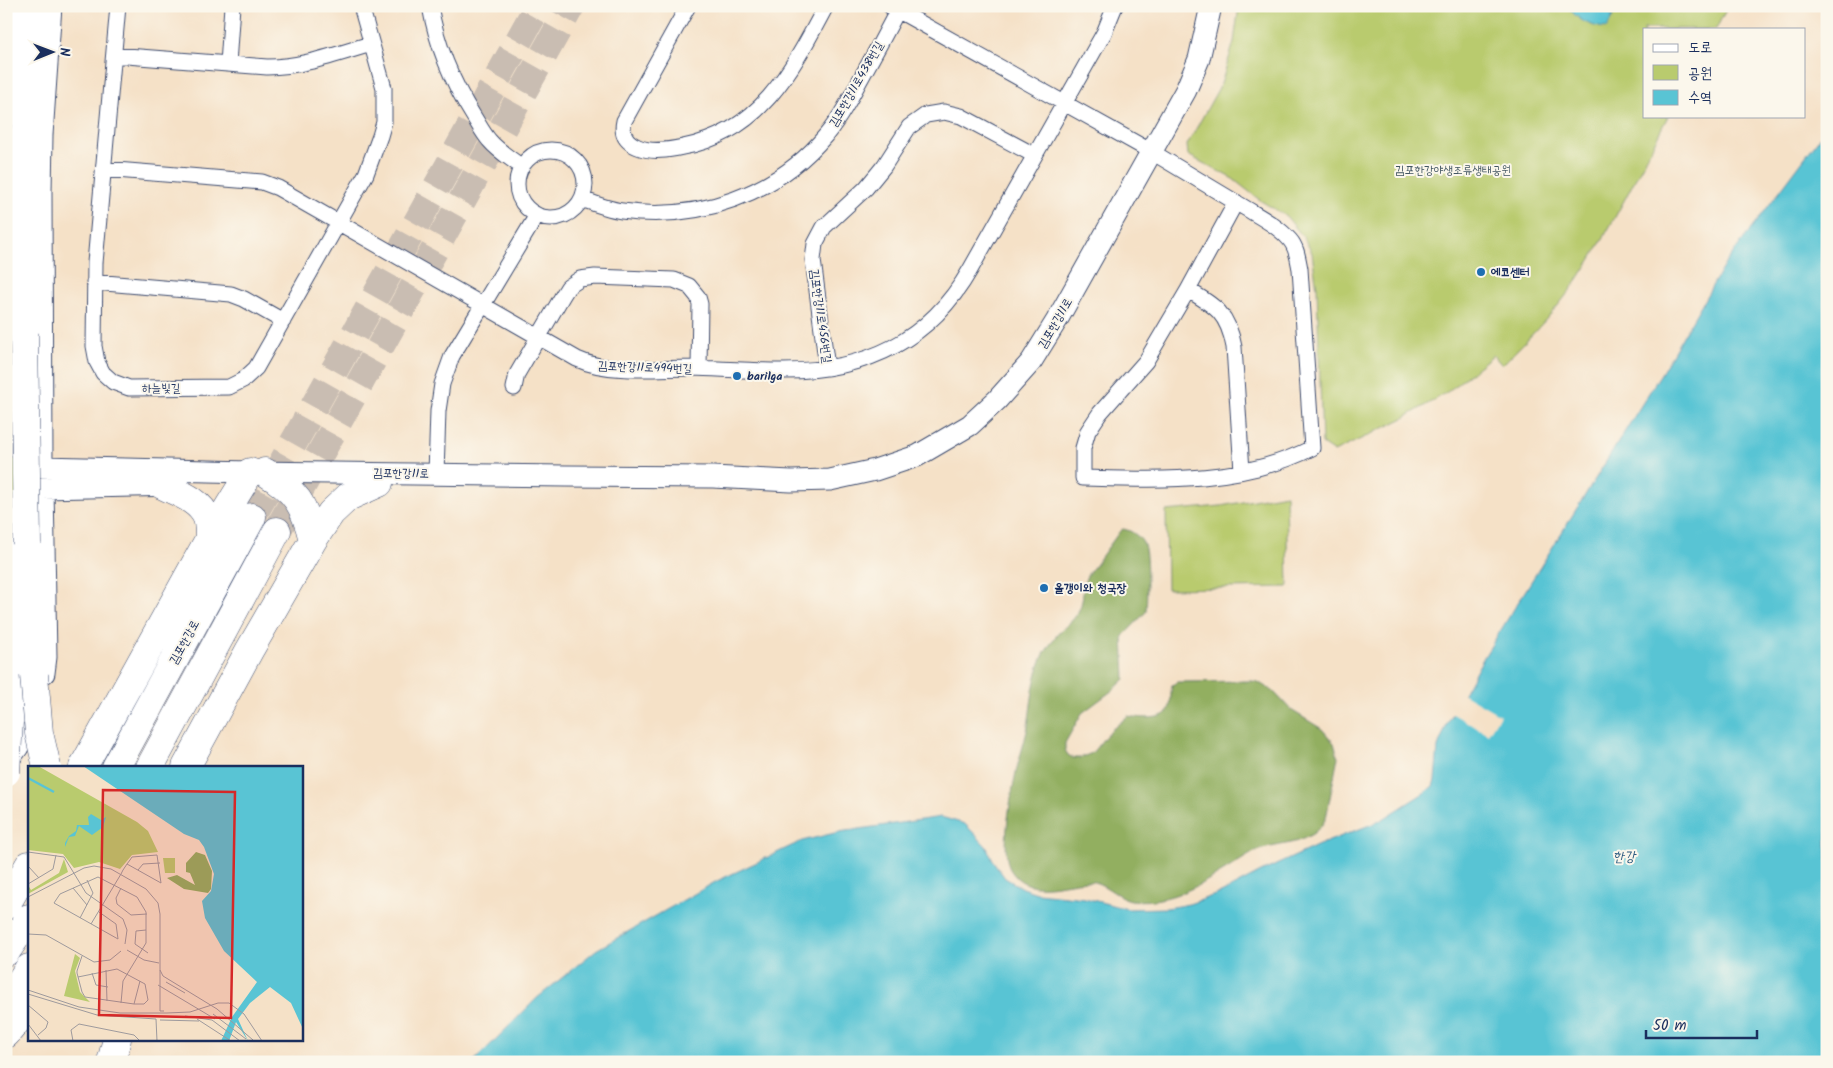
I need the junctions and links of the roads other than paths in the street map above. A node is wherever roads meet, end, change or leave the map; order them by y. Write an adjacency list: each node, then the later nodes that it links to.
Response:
1 (15, 6): 17 (highway)
2 (35, 6): 49 (highway, bridge)
3 (51, 6): 35 (main road)
4 (118, 6): 14 (street, 하늘빛길)
5 (232, 6): 15 (street)
6 (361, 6): 13 (street, 하늘빛길)
7 (430, 6): 20 (street)
8 (688, 6): 9 (street)
9 (826, 6)
10 (1115, 6): 16 (street, 김포한강11로456번길)
11 (1211, 6): 18 (main road, 김포한강11로)
12 (896, 8): 16 (street); 22 (street, 김포한강11로438번길)
13 (371, 44): 15 (street); 25 (street, 하늘빛길)
14 (114, 55): 15 (street); 21 (street, 하늘빛길)
15 (228, 64)
16 (1065, 102): 18 (street); 19 (street, 김포한강11로456번길)
17 (6, 112)
18 (1152, 152): 23 (street); 39 (main road, 김포한강11로)
19 (1034, 156): 32 (street, 김포한강11로456번길); 32 (street, 김포한강11로456번길)
20 (522, 166): 22 (street); 24 (street)
21 (104, 169): 25 (street); 26 (street, 하늘빛길)
22 (582, 199): 24 (street)
23 (1236, 202): 27 (street); 36 (street)
24 (537, 215): 28 (street)
25 (339, 222): 28 (street); 29 (street, 하늘빛길)
26 (94, 282): 29 (street); 29 (street, 하늘빛길)
27 (1188, 290): 36 (street); 36 (street)
28 (482, 303): 30 (street, 김포한강11로494번길); 37 (street)
29 (282, 321)
30 (539, 336): 31 (street, 김포한강11로494번길); 31 (street, 김포한강11로494번길); 33 (street, 김포한강11로494번길)
31 (699, 368): 32 (street, 김포한강11로494번길)
32 (827, 368)
33 (514, 388)
34 (6, 443): 35 (main road)
35 (42, 467): 38 (main road, 김포한강11로); 42 (main road)
36 (1242, 471)
37 (436, 474): 38 (main road, 김포한강11로); 39 (main road, 김포한강11로)
38 (260, 477): 40 (main road, 김포한강11로); 41 (main road, 김포한강11로); 47 (highway); 48 (highway)
39 (760, 480): 40 (main road, 김포한강11로)
40 (379, 483): 48 (highway)
41 (162, 485): 42 (main road, 김포한강11로); 47 (highway)
42 (43, 488): 43 (main road); 50 (main road)
43 (6, 515)
44 (252, 517): 53 (highway, 김포한강로)
45 (6, 528): 49 (highway)
46 (277, 531): 54 (highway)
47 (209, 539): 52 (highway)
48 (313, 540): 55 (highway)
49 (17, 543): 51 (highway, bridge); 56 (highway, bridge)
50 (6, 764)
51 (47, 766)
52 (84, 766)
53 (117, 766)
54 (151, 766)
55 (187, 766)
56 (6, 772)
57 (28, 867): 58 (highway)
58 (6, 905)
59 (28, 919): 60 (highway)
60 (6, 952)
61 (28, 972): 62 (highway)
62 (20, 1007): 63 (highway)
63 (6, 1034)
64 (117, 1040): 65 (highway)
65 (111, 1062)

